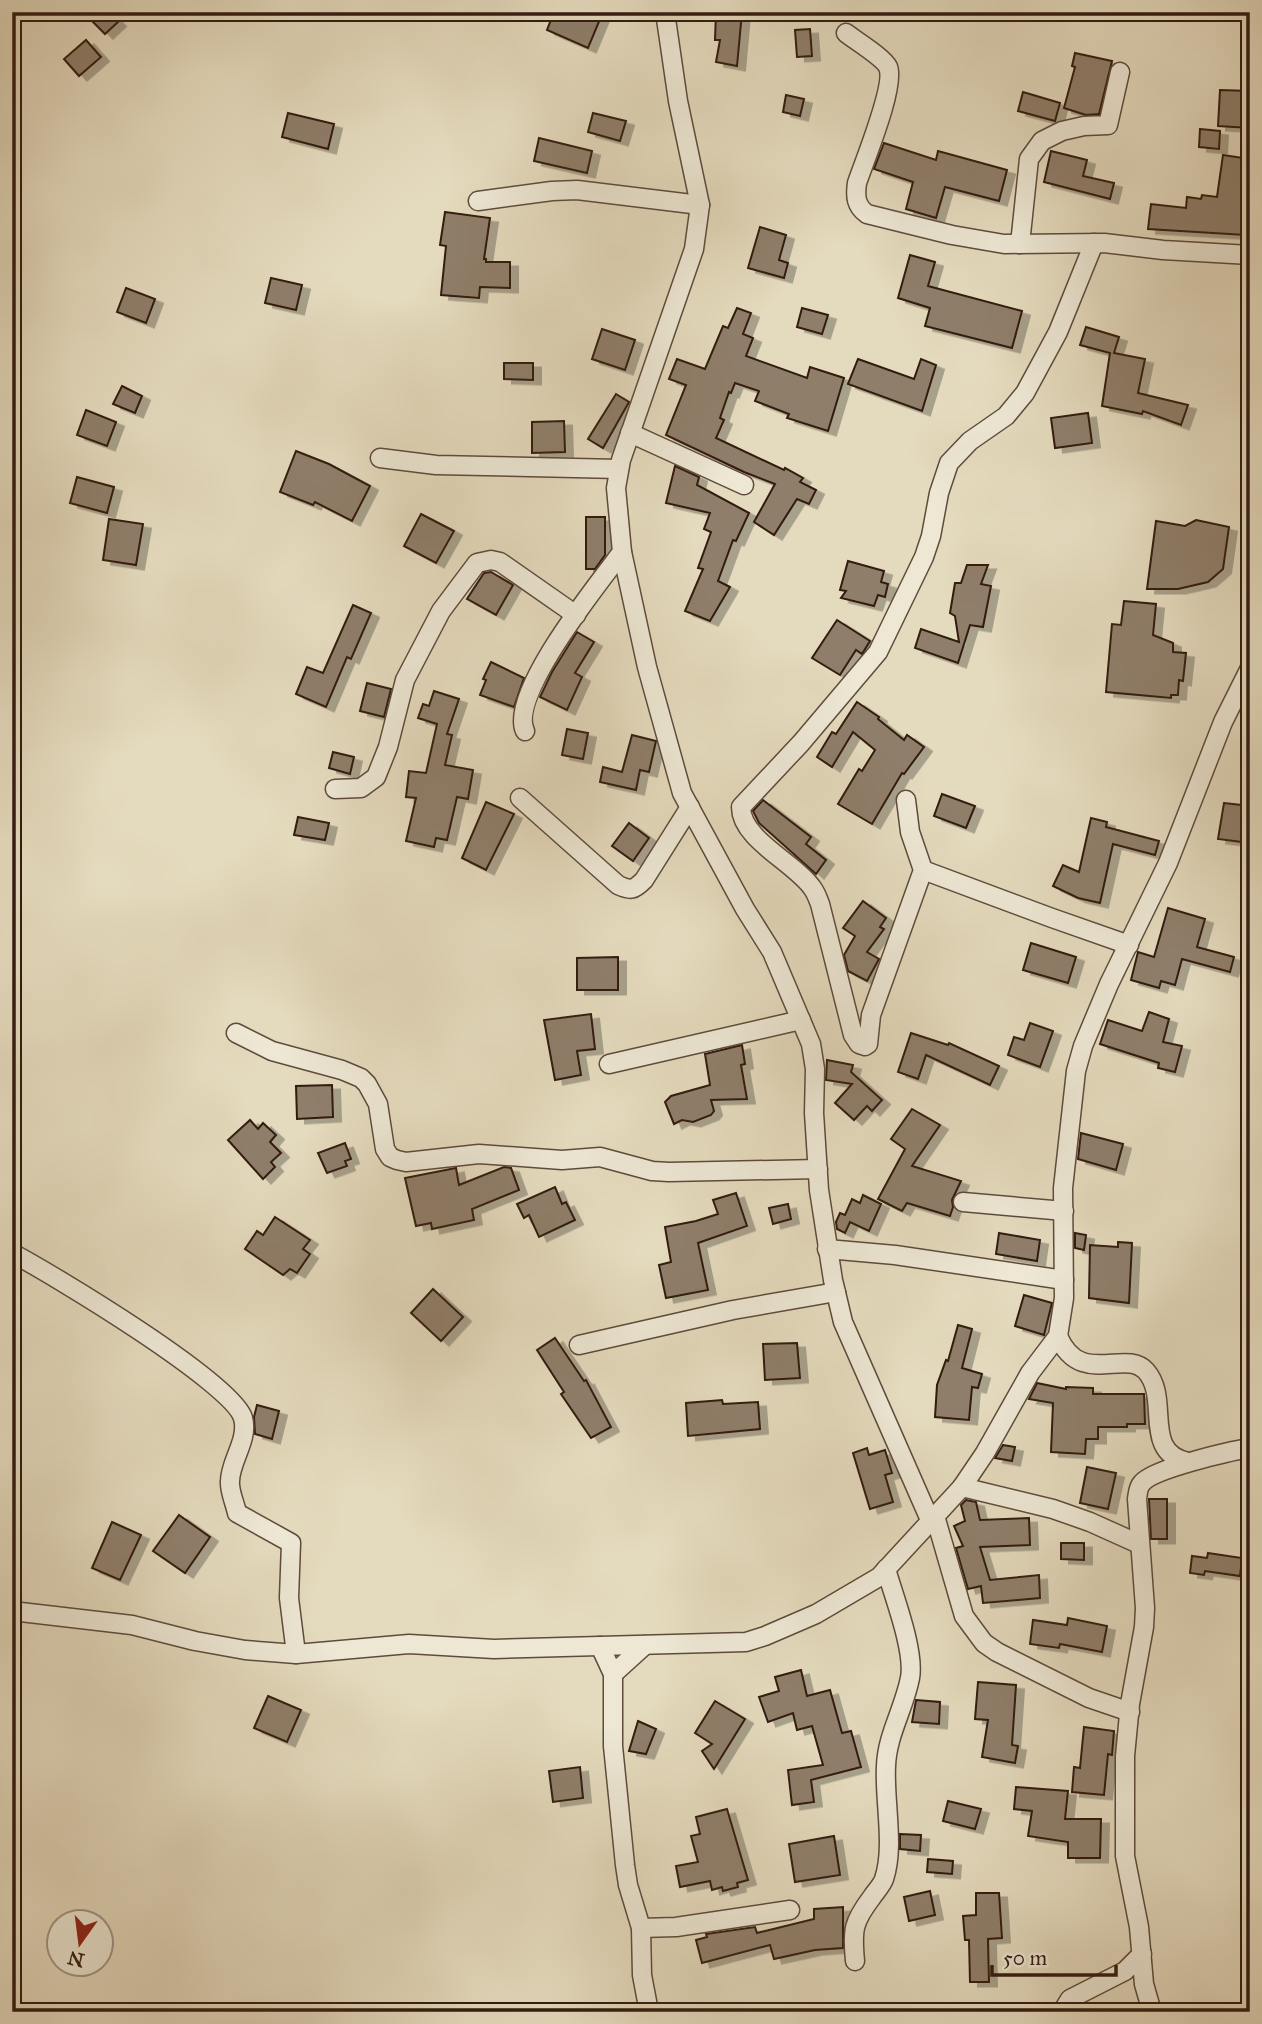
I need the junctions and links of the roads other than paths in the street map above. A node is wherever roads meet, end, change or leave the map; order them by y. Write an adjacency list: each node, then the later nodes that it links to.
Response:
1 (665, 12): 5 (street)
2 (846, 33): 7 (street)
3 (1120, 72): 7 (street)
4 (478, 201): 5 (street)
5 (700, 205): 9 (street)
6 (1094, 243): 7 (street); 8 (street); 22 (street)
7 (1020, 244)
8 (1250, 255)
9 (630, 433): 11 (street); 12 (street)
10 (380, 458): 11 (street)
11 (619, 469): 13 (street)
12 (744, 485)
13 (622, 552): 14 (street); 21 (street)
14 (576, 615): 17 (street); 18 (street)
15 (1250, 668): 16 (street)
16 (1242, 694): 23 (street)
17 (524, 731)
18 (335, 789)
19 (520, 799): 21 (street)
20 (905, 800): 22 (street)
21 (690, 807): 24 (street)
22 (923, 870): 23 (street)
23 (1129, 944): 29 (street)
24 (801, 1020): 26 (street); 27 (street)
25 (236, 1033): 27 (street)
26 (609, 1064)
27 (818, 1169): 30 (street)
28 (963, 1202): 29 (street)
29 (1064, 1211): 32 (street)
30 (827, 1249): 32 (street); 33 (street)
31 (12, 1254): 45 (street)
32 (1064, 1280): 34 (street)
33 (836, 1292): 35 (street); 39 (street)
34 (1058, 1336): 37 (street); 38 (street)
35 (579, 1345)
36 (1250, 1448): 37 (street)
37 (1188, 1462): 40 (street)
38 (962, 1487): 39 (street); 40 (street)
39 (932, 1518): 41 (street); 47 (street)
40 (1139, 1544): 47 (street)
41 (886, 1569): 43 (street); 51 (street)
42 (12, 1611): 45 (street)
43 (645, 1645): 44 (street); 46 (street)
44 (600, 1646): 45 (street); 46 (street)
45 (296, 1654)
46 (613, 1674): 49 (street)
47 (1130, 1712): 50 (street)
48 (790, 1910): 49 (street)
49 (641, 1928): 52 (street)
50 (1142, 1954): 53 (street); 54 (street)
51 (855, 1961)
52 (649, 2012)
53 (1062, 2012)
54 (1152, 2012)

